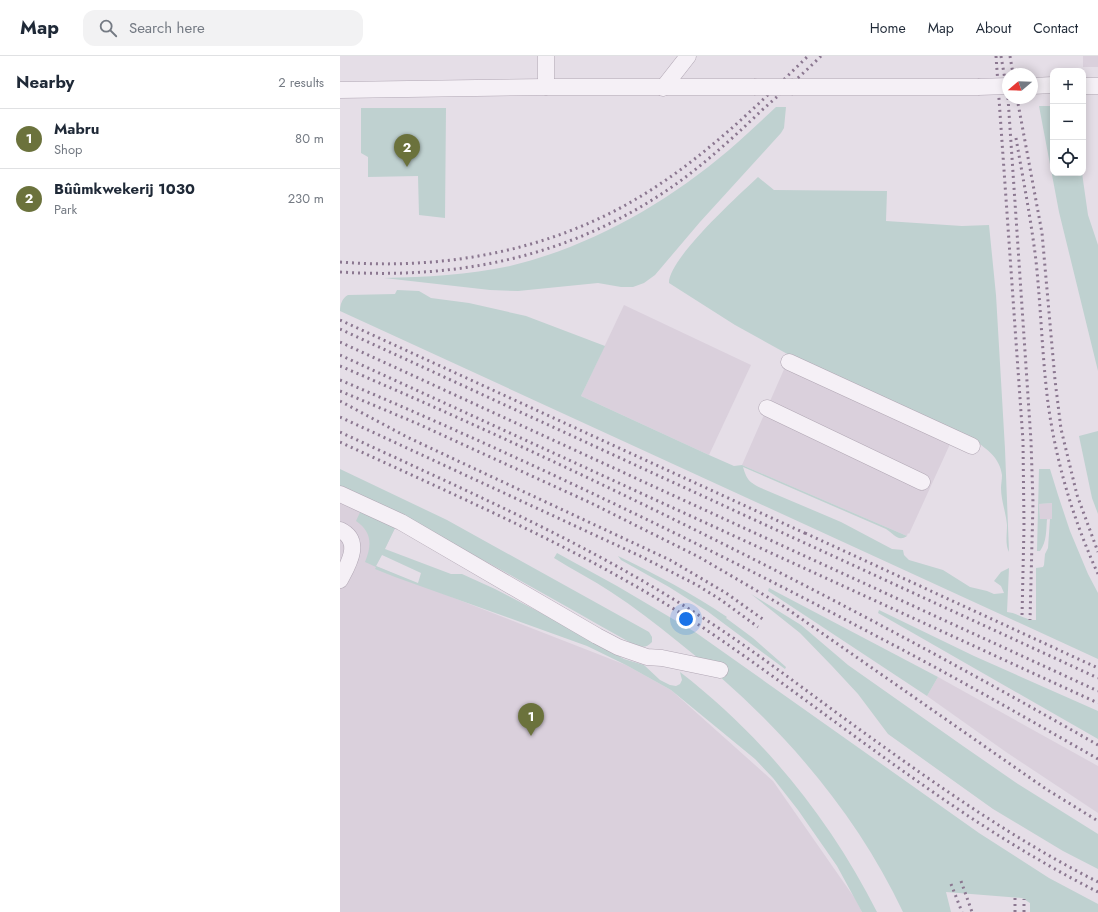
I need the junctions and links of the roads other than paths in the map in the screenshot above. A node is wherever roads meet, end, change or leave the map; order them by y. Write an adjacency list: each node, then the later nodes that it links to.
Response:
1 (546, 56): 8 (street)
2 (688, 56): 9 (street)
3 (1050, 85): 5 (street)
4 (1002, 86): 9 (street, bridge)
5 (1038, 86)
6 (1086, 86): 7 (street)
7 (1098, 86)
8 (546, 87): 9 (street); 10 (street)
9 (663, 88)
10 (340, 90)
11 (789, 362): 13 (street)
12 (767, 408): 14 (street)
13 (972, 446)
14 (922, 482)
15 (340, 494): 18 (street)
16 (340, 530): 17 (street)
17 (340, 580)
18 (720, 670)

